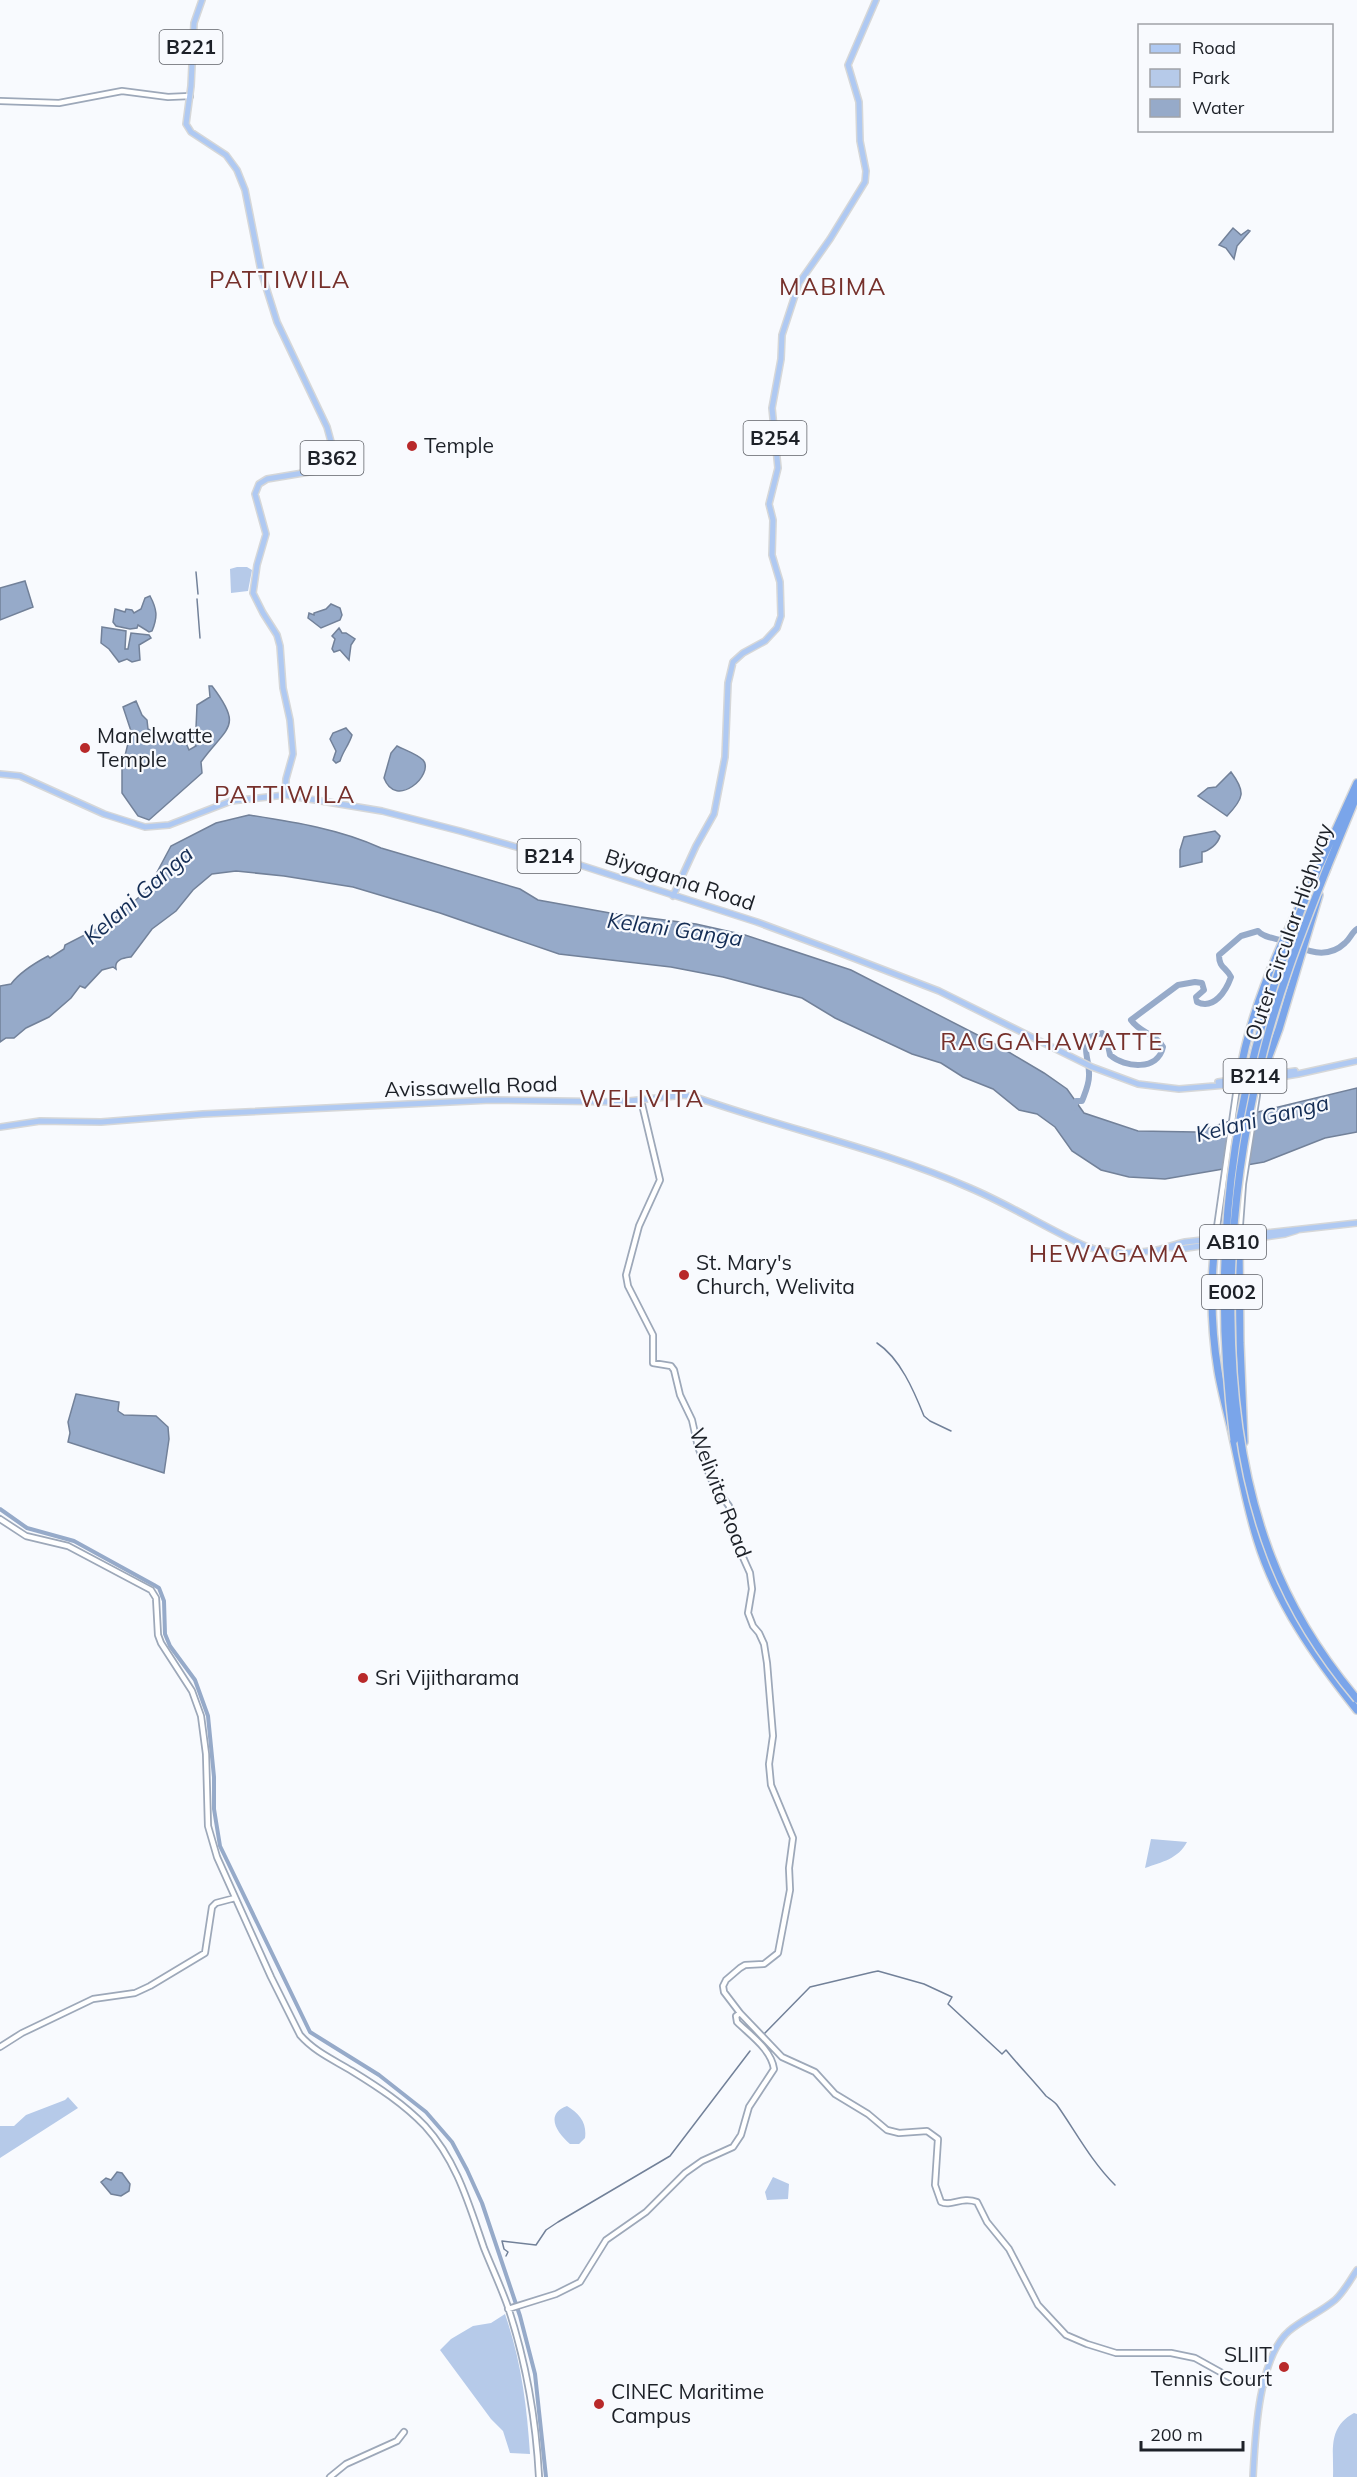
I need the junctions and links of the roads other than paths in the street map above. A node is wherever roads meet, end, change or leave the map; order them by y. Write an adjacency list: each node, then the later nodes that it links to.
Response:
1 (202, 0): 3 (main road, B221)
2 (876, 0): 10 (main road, B254)
3 (190, 96): 4 (street); 7 (main road, B362)
4 (0, 101)
5 (0, 774): 7 (main road, Biyagama Road / B214)
6 (1357, 783): 9 (highway, Outer Circular Highway / E002)
7 (285, 795): 10 (main road, Biyagama Road / B214)
8 (1357, 795): 9 (highway, Outer Circular Highway / E002)
9 (1323, 867): 11 (highway, bridge); 16 (highway, bridge); 22 (highway, Outer Circular Highway / E002, bridge); 23 (highway, Outer Circular Highway / E002, bridge)
10 (673, 896): 16 (main road, Biyagama Road / B214)
11 (1269, 1059): 14 (highway); 15 (highway)
12 (1357, 1060): 13 (main road, Biyagama Road / B214)
13 (1315, 1070): 14 (main road, Biyagama Road / B214); 15 (main road, Biyagama Road / B214)
14 (1275, 1074): 15 (main road, Biyagama Road / B214)
15 (1261, 1078): 16 (main road, Biyagama Road / B214); 20 (street, bridge)
16 (1238, 1081): 21 (street)
17 (641, 1100): 18 (main road, Avissawella Road / AB10); 21 (main road, Avissawella Road / AB10); 28 (street, Welivita Road)
18 (0, 1127)
19 (1357, 1223): 20 (main road, Avissawella Road / AB10)
20 (1239, 1238): 21 (main road, Avissawella Road / AB10); 23 (highway)
21 (1215, 1241): 22 (highway)
22 (1234, 1440): 26 (highway, Outer Circular Highway / E002)
23 (1245, 1456): 25 (highway, Outer Circular Highway / E002, bridge)
24 (0, 1519): 27 (street)
25 (1357, 1699)
26 (1357, 1710)
27 (235, 1898): 29 (street); 31 (street)
28 (740, 2013): 31 (street); 32 (street)
29 (0, 2047)
30 (1357, 2270): 32 (main road)
31 (510, 2309): 35 (street)
32 (1264, 2384): 36 (main road)
33 (404, 2432): 34 (street)
34 (330, 2477)
35 (539, 2477)
36 (1253, 2477)

